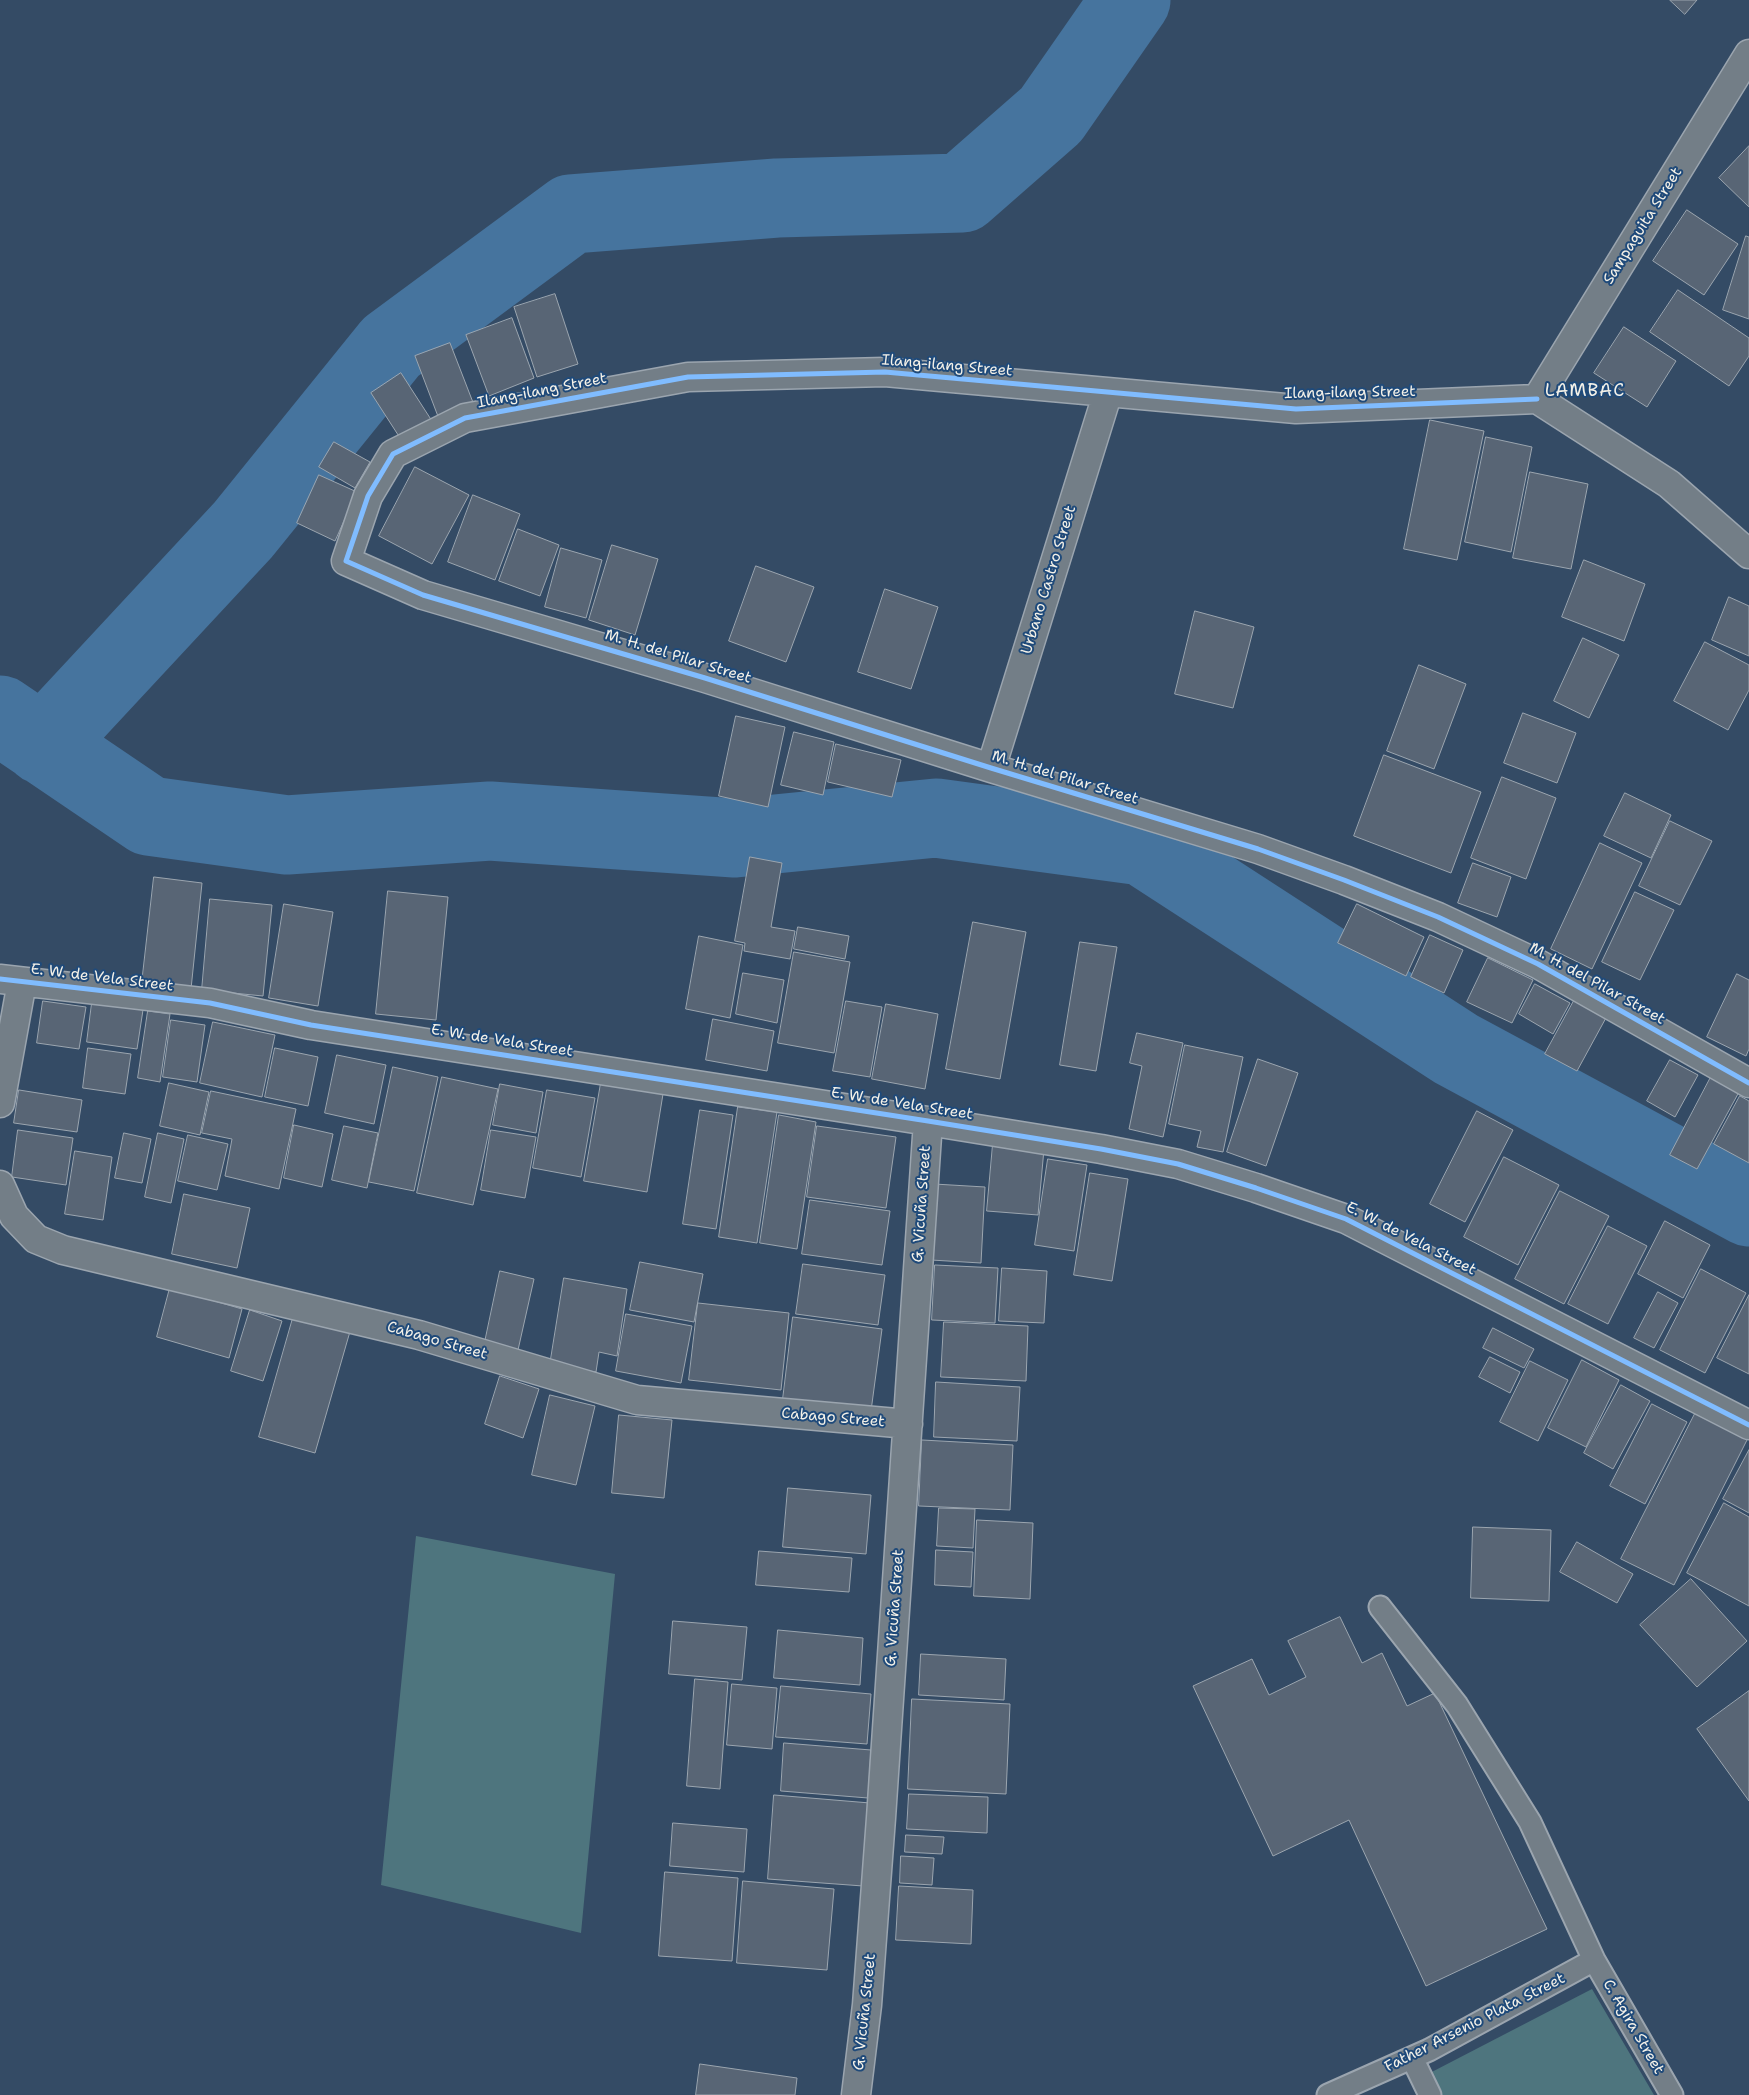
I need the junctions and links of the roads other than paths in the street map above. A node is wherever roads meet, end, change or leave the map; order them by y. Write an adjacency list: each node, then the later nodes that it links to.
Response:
1 (1749, 54): 3 (street, Sampaguita Street)
2 (1108, 392): 3 (street, Ilang-ilang Street); 5 (street, Ilang-ilang Street); 6 (street, Urbano Castro Street)
3 (1537, 399): 4 (street)
4 (1749, 554)
5 (346, 561): 6 (street, M. H. del Pilar Street)
6 (991, 768): 8 (street, M. H. del Pilar Street)
7 (11, 980): 9 (street); 10 (street, E. W. de Vela Street)
8 (1749, 1083)
9 (0, 1103)
10 (928, 1121): 12 (street, G. Vicuña Street); 13 (street, E. W. de Vela Street)
11 (0, 1185): 12 (street, Cabago Street)
12 (908, 1424): 17 (street, G. Vicuña Street)
13 (1749, 1425)
14 (1380, 1607): 15 (lane, C. Agira Street)
15 (1594, 1960): 16 (lane, Father Arsenio Plata Street); 20 (lane, C. Agira Street)
16 (1412, 2058): 18 (lane, Father Arsenio Plata Street); 19 (lane)
17 (856, 2095)
18 (1328, 2095)
19 (1430, 2095)
20 (1672, 2095)

